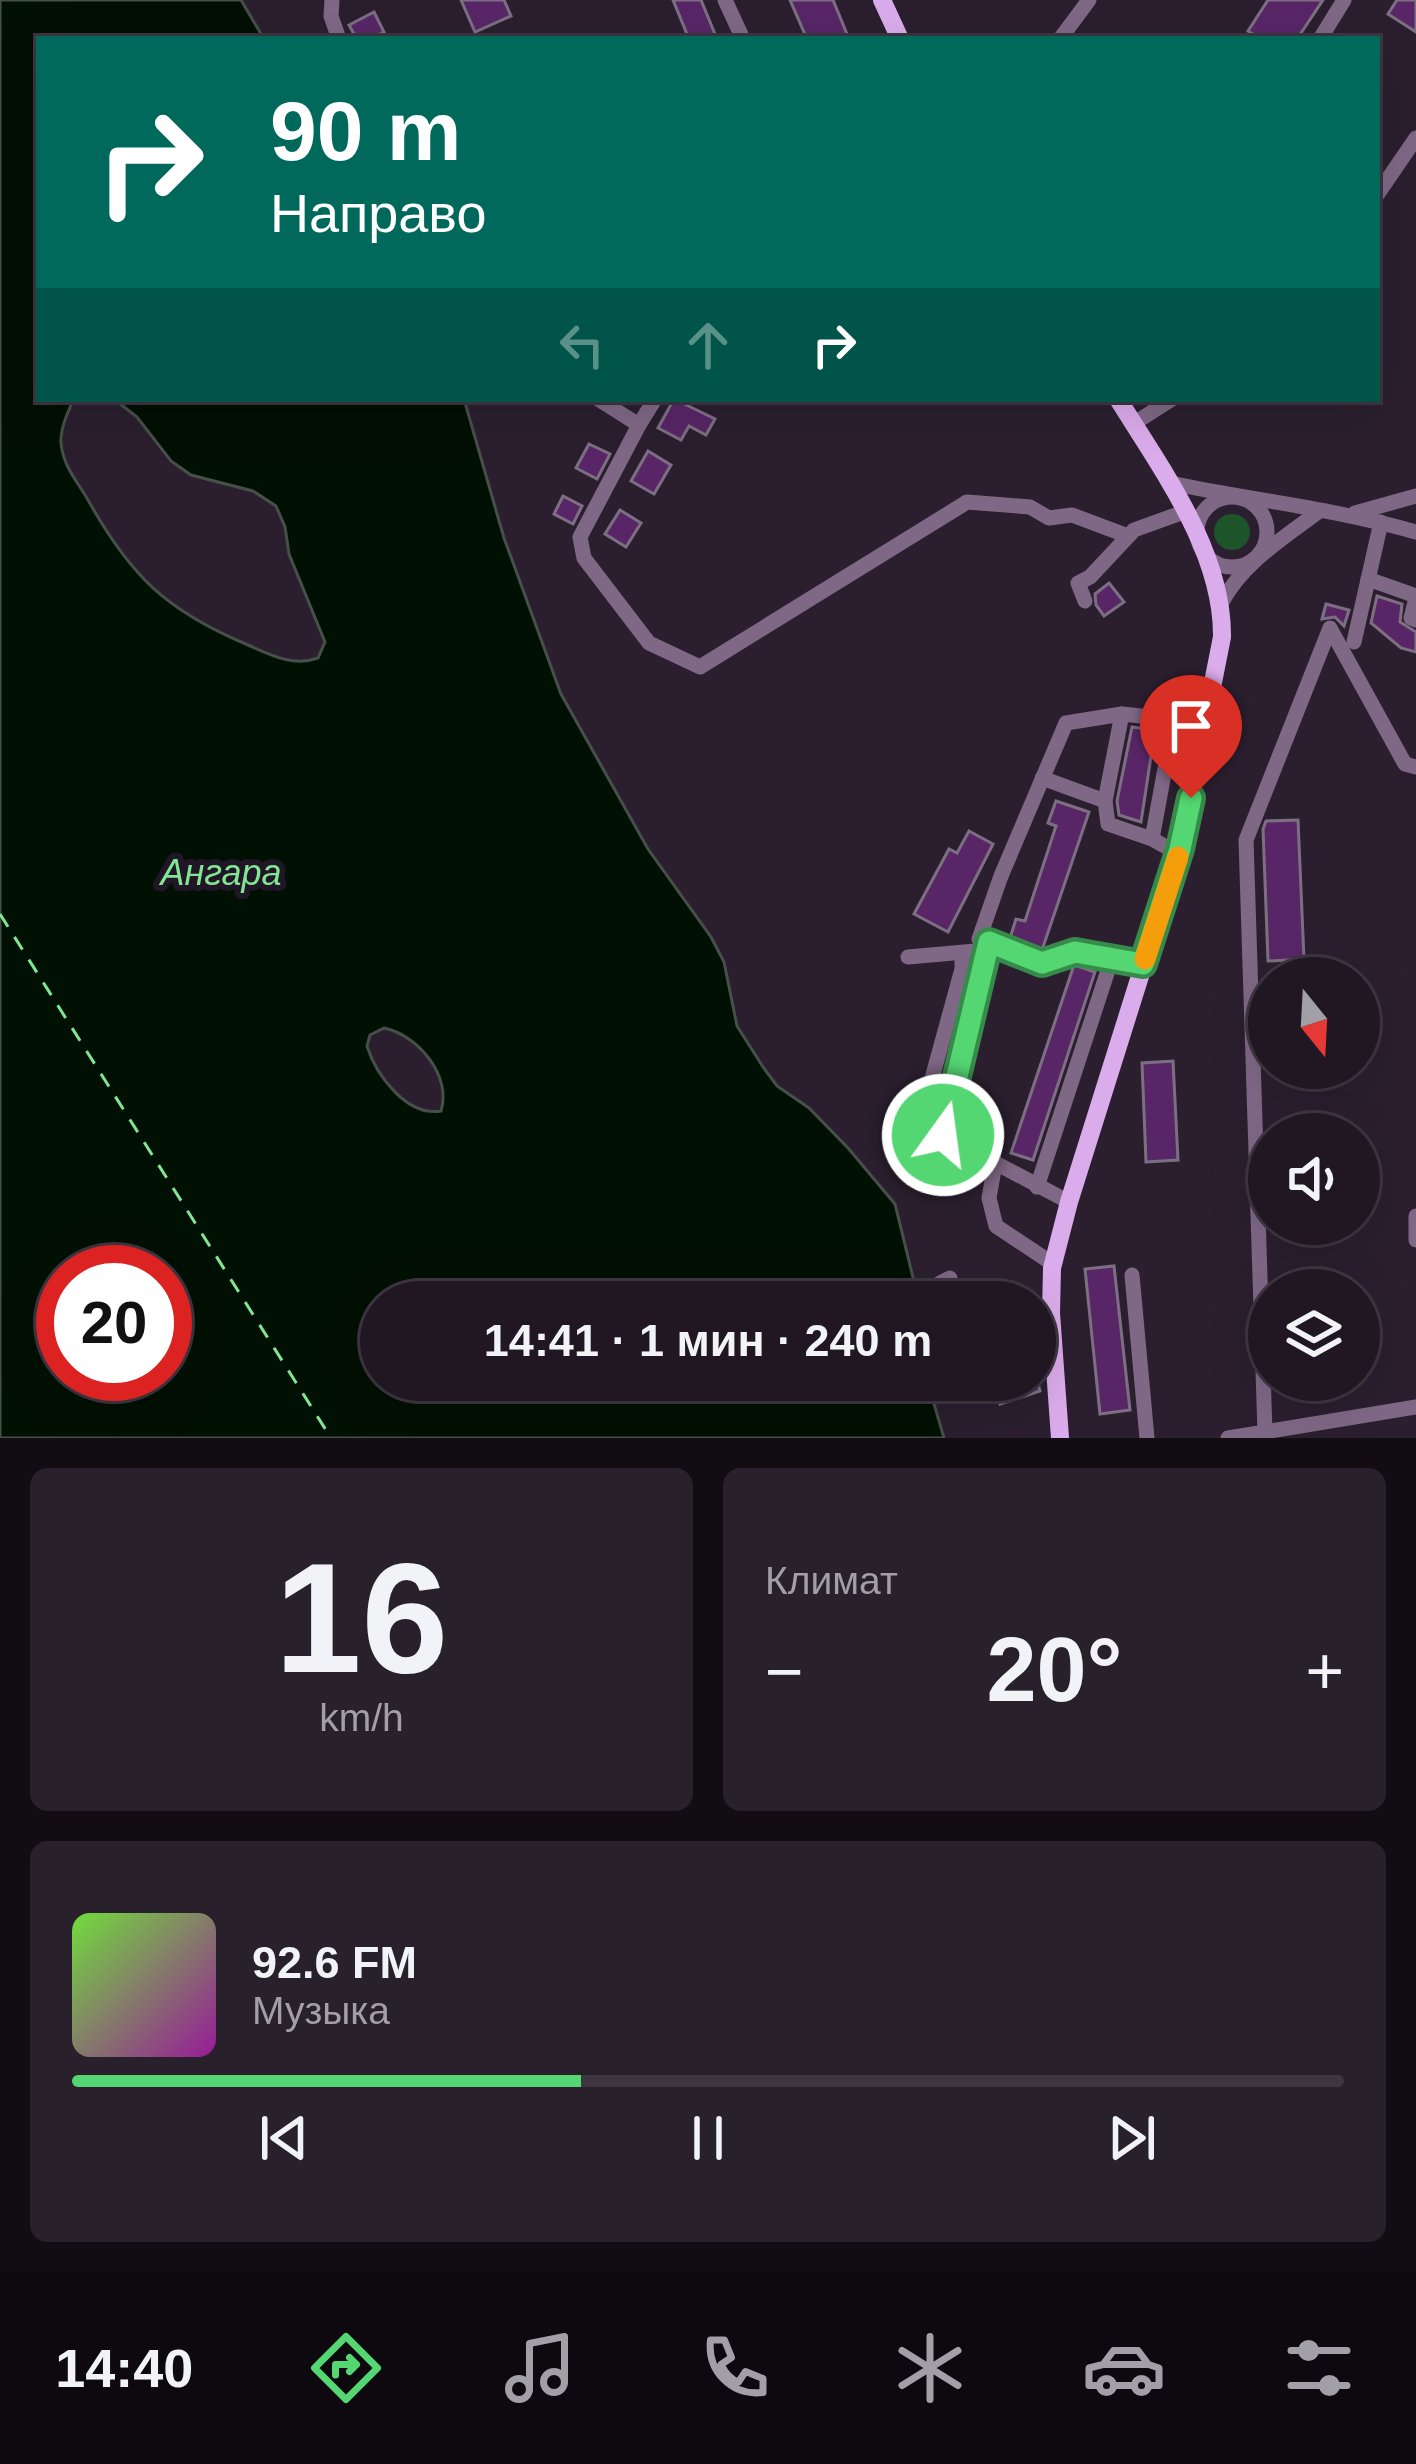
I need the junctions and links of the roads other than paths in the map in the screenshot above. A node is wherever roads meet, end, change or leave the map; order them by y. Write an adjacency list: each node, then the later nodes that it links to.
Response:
1 (332, 0): 6 (street)
2 (725, 0): 7 (street)
3 (882, 0): 8 (main road)
4 (1089, 0): 9 (street)
5 (1344, 0): 10 (street)
6 (338, 36)
7 (742, 36)
8 (899, 36)
9 (1062, 36)
10 (1322, 36)
11 (1416, 138): 12 (street)
12 (1380, 191)
13 (603, 402): 18 (street)
14 (653, 402): 18 (street)
15 (1120, 402): 17 (main road)
16 (1167, 402): 17 (street)
17 (1133, 424): 19 (main road)
18 (639, 425): 27 (street)
19 (1170, 483): 21 (street); 22 (main road)
20 (1416, 496): 24 (street)
21 (1242, 498): 23 (street); 28 (street); 29 (street)
22 (1184, 512): 27 (street); 28 (main road)
23 (1318, 512): 24 (street); 29 (street)
24 (1353, 514): 25 (street)
25 (1381, 522): 26 (street); 30 (street)
26 (1416, 532)
27 (1129, 536): 32 (street)
28 (1198, 541): 29 (street); 33 (main road)
29 (1256, 559): 33 (street)
30 (1368, 579): 31 (street); 35 (street)
31 (1416, 597): 34 (street)
32 (1085, 601)
33 (1222, 602): 38 (main road)
34 (1416, 620)
35 (1354, 642)
36 (1122, 714): 37 (street); 40 (street); 41 (street)
37 (1174, 720): 38 (street); 42 (street)
38 (1206, 723): 43 (main road)
39 (1416, 767): 62 (street)
40 (1042, 778): 41 (street); 44 (street)
41 (1105, 800): 42 (street)
42 (1152, 839): 43 (street)
43 (1179, 854): 48 (main road)
44 (988, 946): 45 (street); 47 (street); 50 (street)
45 (962, 953): 46 (street); 49 (street)
46 (908, 957)
47 (1112, 958): 48 (street); 51 (street)
48 (1143, 964): 52 (main road)
49 (920, 1122)
50 (995, 1164): 51 (street); 55 (street)
51 (1037, 1187): 52 (street)
52 (1069, 1202): 55 (main road)
53 (1416, 1216): 54 (street)
54 (1416, 1240)
55 (1053, 1264): 59 (main road)
56 (1132, 1275): 64 (street)
57 (950, 1277): 58 (street)
58 (942, 1281)
59 (1049, 1281)
60 (1055, 1401): 63 (main road)
61 (1416, 1407): 62 (street)
62 (1265, 1433): 65 (street)
63 (1060, 1438)
64 (1148, 1438)
65 (1228, 1438)

